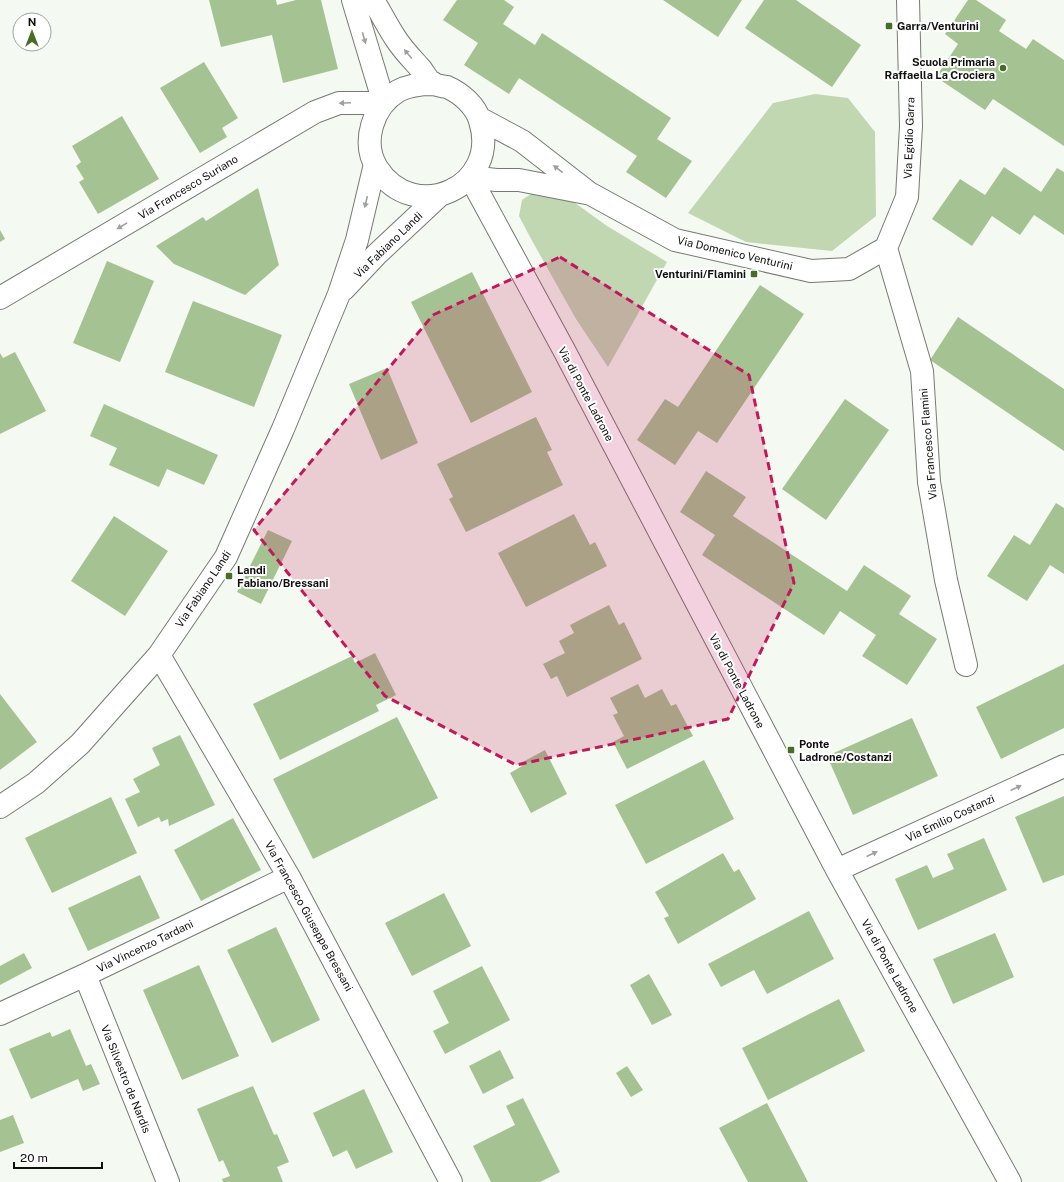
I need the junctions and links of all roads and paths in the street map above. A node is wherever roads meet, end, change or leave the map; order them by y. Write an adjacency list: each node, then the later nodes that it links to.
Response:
1 (353, 0): 5 (street, one-way to 5)
2 (373, 0): 4 (street, one-way to 2)
3 (908, 0): 11 (street, Via Egidio Garra)
4 (433, 84): 5 (street); 6 (street)
5 (384, 102): 7 (street); 13 (street, Via Francesco Suriano, one-way to 13)
6 (479, 118): 8 (street); 9 (street, Via Domenico Venturini, one-way to 6)
7 (375, 164): 10 (street); 12 (street, Via Fabiano Landi, one-way to 12)
8 (470, 177): 9 (street, Via Domenico Venturini); 10 (street); 18 (street, Via di Ponte Ladrone)
9 (589, 193): 11 (street, Via Domenico Venturini)
10 (439, 196): 12 (street, Via Fabiano Landi)
11 (886, 248): 15 (street, Via Francesco Flamini)
12 (339, 294): 14 (street, Via Fabiano Landi)
13 (0, 298)
14 (159, 655): 17 (street, Via Fabiano Landi); 19 (street, Via Francesco Giuseppe Bressani)
15 (966, 665)
16 (1064, 766): 18 (street, Via Emilio Costanzi, one-way to 16)
17 (0, 807)
18 (837, 870): 24 (street, Via di Ponte Ladrone)
19 (289, 876): 20 (street, Via Vincenzo Tardani); 23 (street, Via Francesco Giuseppe Bressani)
20 (84, 975): 21 (street, Via Vincenzo Tardani); 22 (street, Via Silvestro de Nardis)
21 (0, 1014)
22 (168, 1182)
23 (451, 1182)
24 (1010, 1182)

